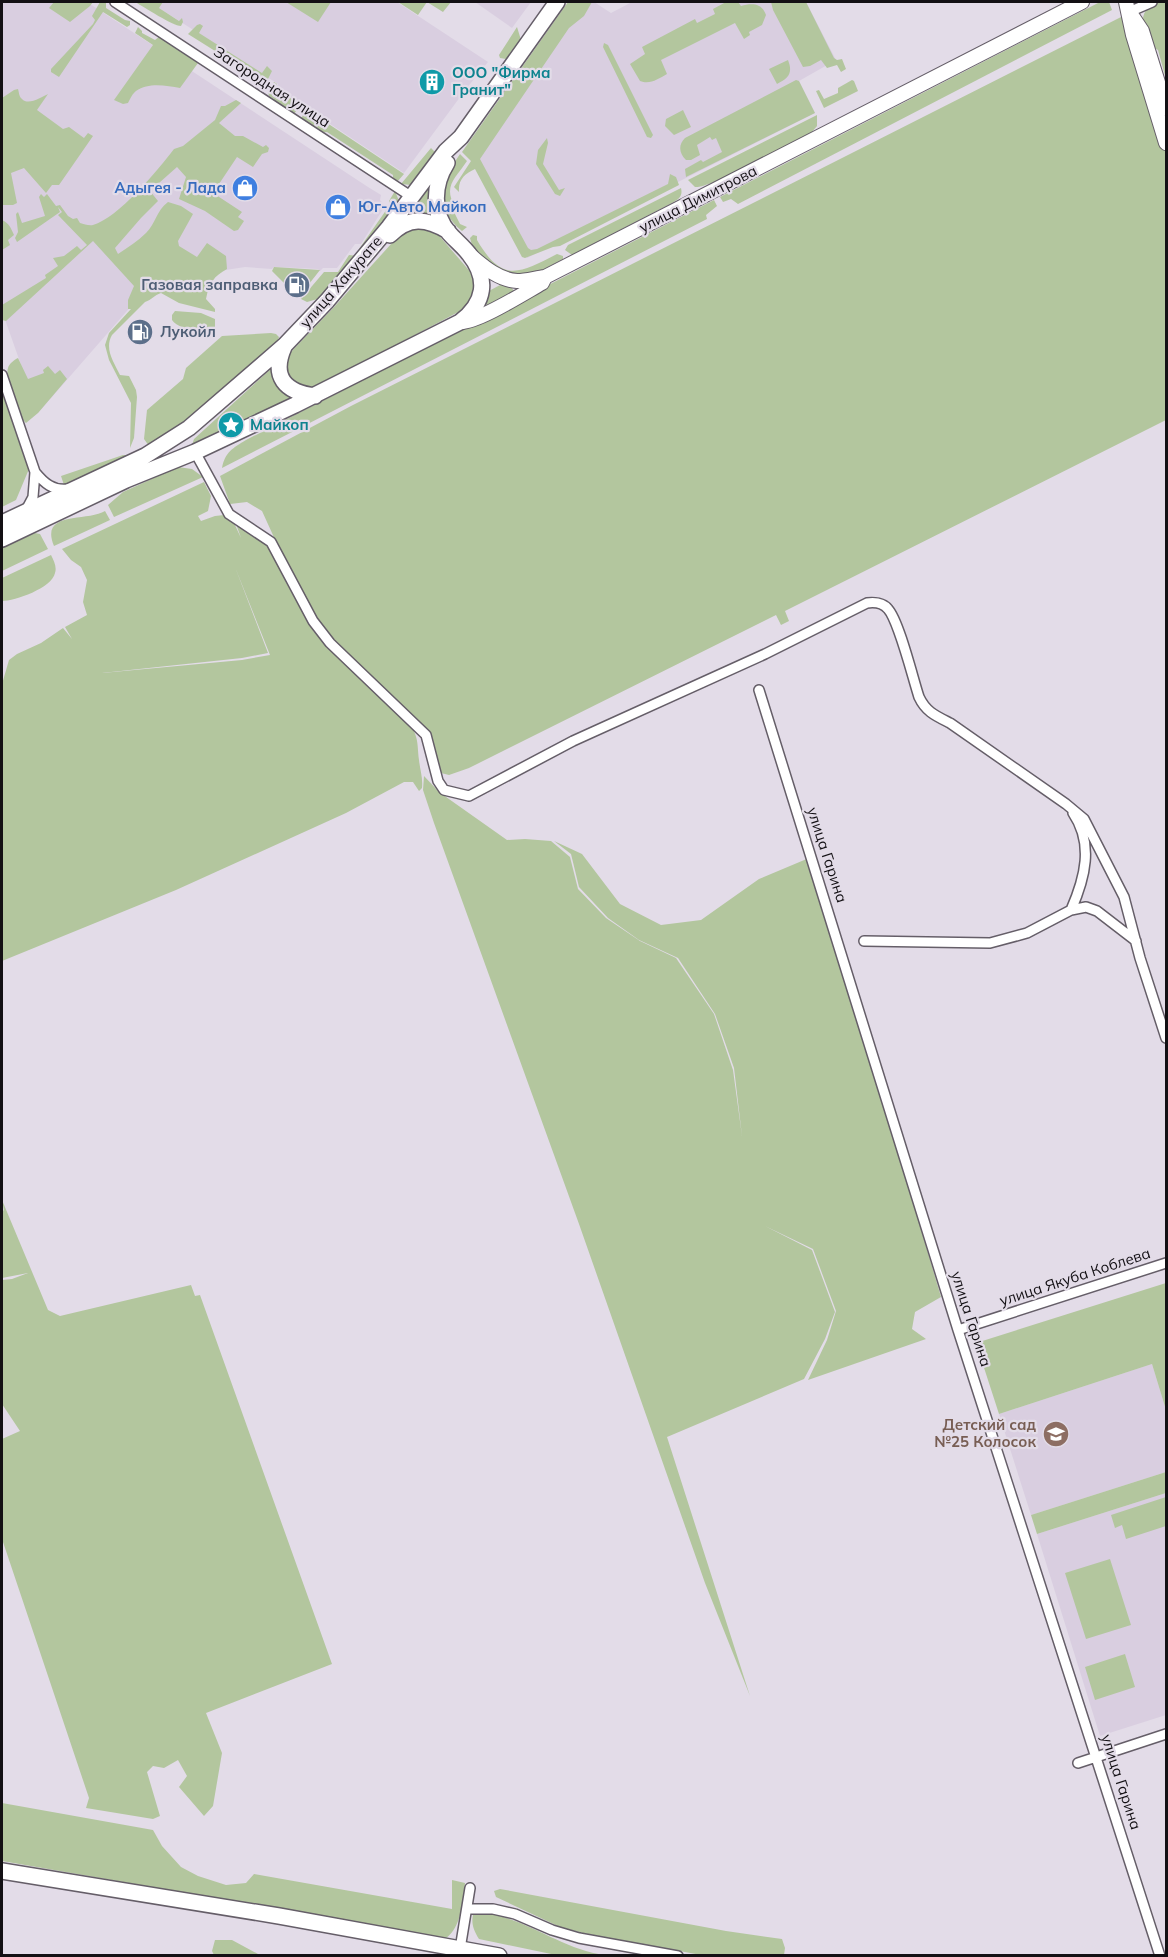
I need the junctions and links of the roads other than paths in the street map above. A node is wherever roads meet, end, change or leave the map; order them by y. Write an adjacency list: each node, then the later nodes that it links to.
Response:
1 (115, 2): 9 (street, Загородная улица)
2 (557, 2): 7 (main road, улица Хакурате)
3 (1082, 2): 13 (main road, улица Димитрова)
4 (1152, 2): 5 (street)
5 (1128, 7): 6 (main road); 8 (main road)
6 (1167, 108)
7 (461, 137): 9 (main road, улица Хакурате); 10 (main road)
8 (1167, 143)
9 (412, 197): 11 (main road, улица Хакурате)
10 (448, 231): 11 (main road); 12 (main road)
11 (369, 251): 15 (main road, улица Хакурате)
12 (470, 255): 13 (main road); 14 (main road)
13 (545, 277): 14 (main road, улица Димитрова)
14 (460, 322): 17 (main road, улица Димитрова)
15 (285, 345): 17 (main road); 20 (main road, улица Хакурате)
16 (2, 375): 19 (street)
17 (315, 396): 18 (main road, улица Димитрова)
18 (195, 452): 23 (main road, улица Димитрова); 25 (street)
19 (35, 472): 20 (street); 21 (street)
20 (93, 480): 21 (main road, улица Хакурате)
21 (25, 512): 22 (main road, улица Хакурате)
22 (2, 523)
23 (2, 538)
24 (759, 690): 31 (street, улица Гарина)
25 (1065, 803): 26 (street); 28 (street)
26 (1071, 910): 27 (street); 28 (street)
27 (864, 941)
28 (1136, 941): 29 (street)
29 (1167, 1038)
30 (1167, 1263): 31 (street, улица Якуба Коблева)
31 (958, 1330): 33 (street, улица Гарина)
32 (1167, 1734): 33 (street)
33 (1097, 1757): 34 (street); 41 (street, улица Гарина)
34 (1078, 1763)
35 (2, 1871): 38 (main road)
36 (470, 1888): 37 (street)
37 (467, 1909): 38 (street); 40 (street)
38 (460, 1948): 39 (main road)
39 (499, 1956)
40 (678, 1956)
41 (1160, 1956)

